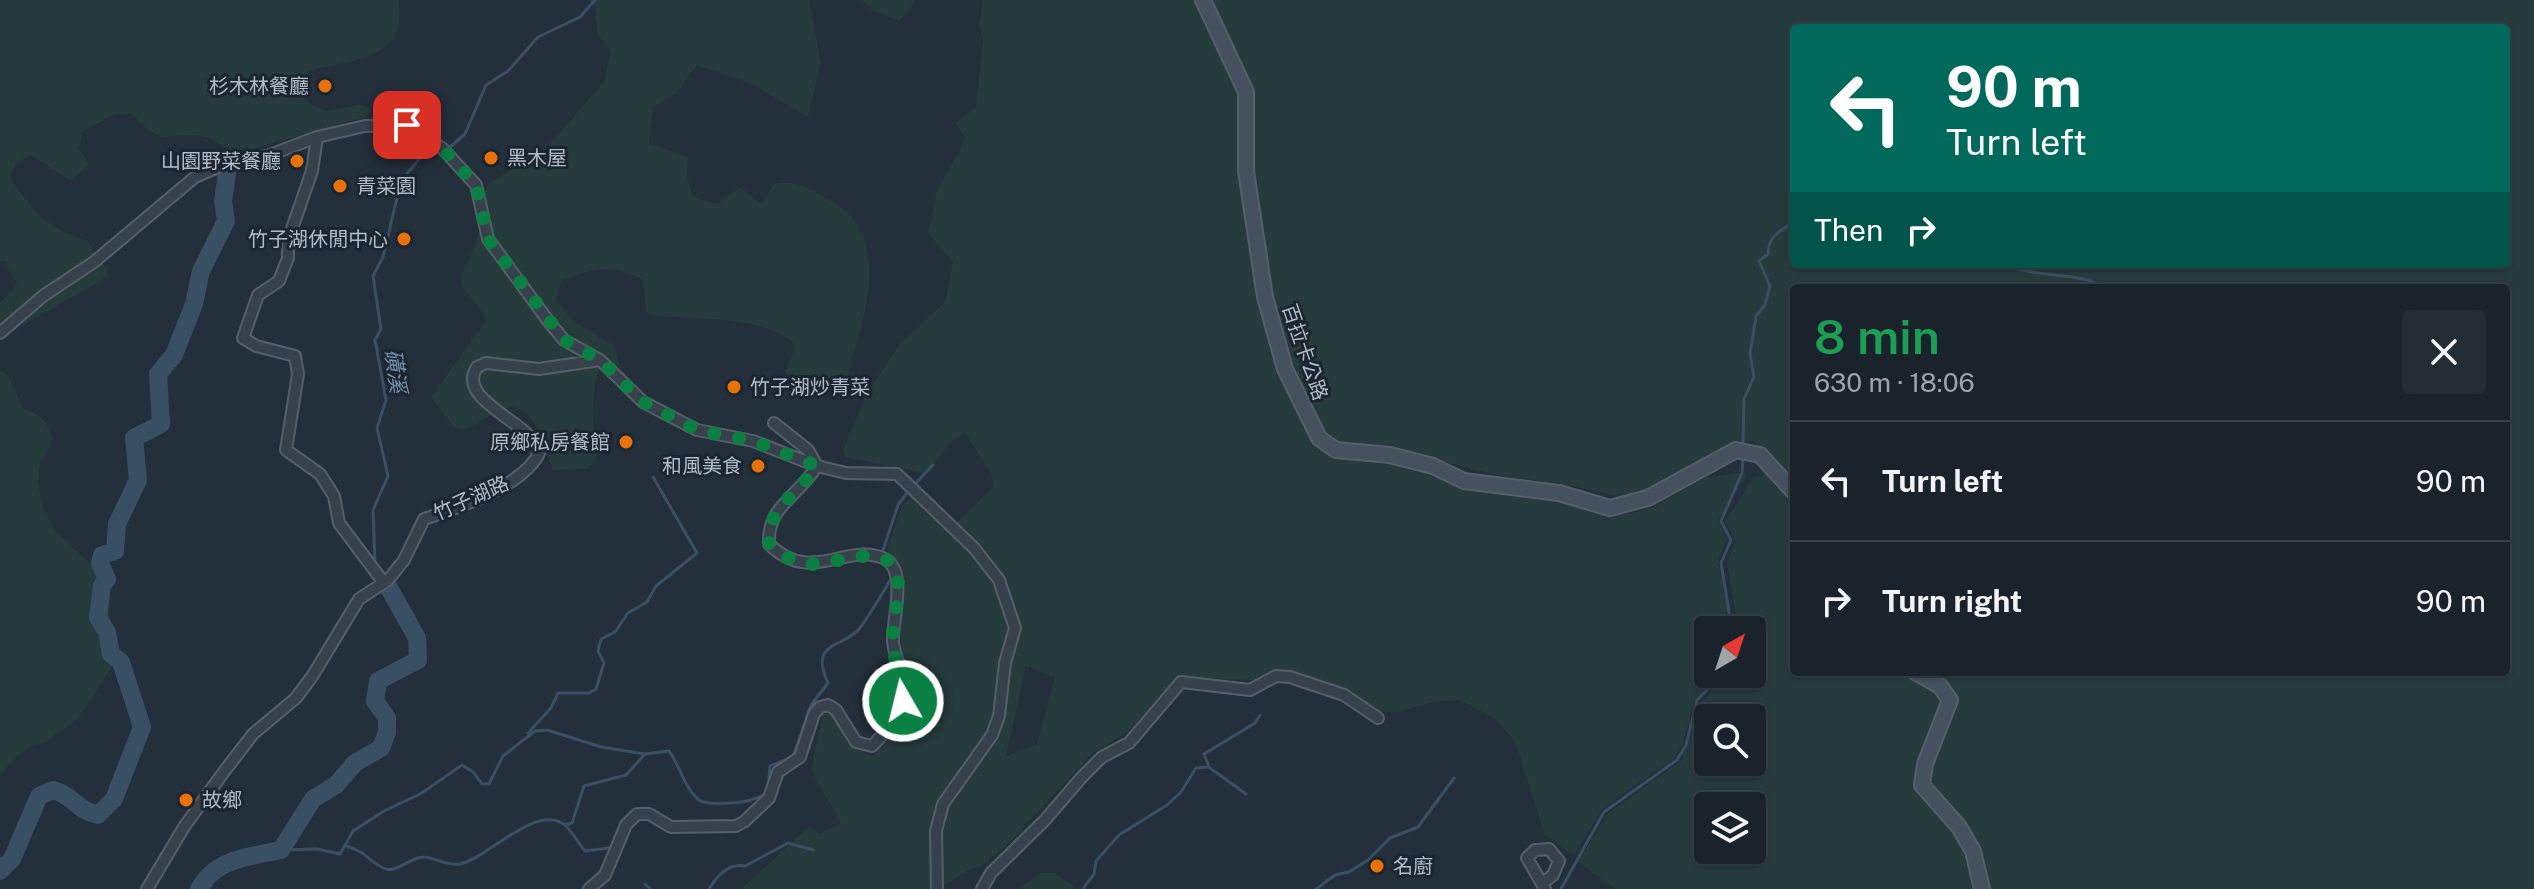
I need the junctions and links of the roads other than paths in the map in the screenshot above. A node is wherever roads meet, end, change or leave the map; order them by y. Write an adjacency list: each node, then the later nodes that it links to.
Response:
1 (1203, 0): 7 (main road, 百拉卡公路)
2 (317, 137): 3 (street); 4 (street); 8 (street)
3 (0, 333)
4 (600, 360): 6 (street); 8 (street, 竹子湖路)
5 (774, 423): 6 (street)
6 (817, 466): 12 (street); 13 (street)
7 (1790, 488)
8 (384, 583): 11 (street, 竹子湖路)
9 (1922, 676): 15 (main road)
10 (1378, 718): 14 (street)
11 (147, 889)
12 (589, 889)
13 (937, 889)
14 (982, 889)
15 (1982, 889)

